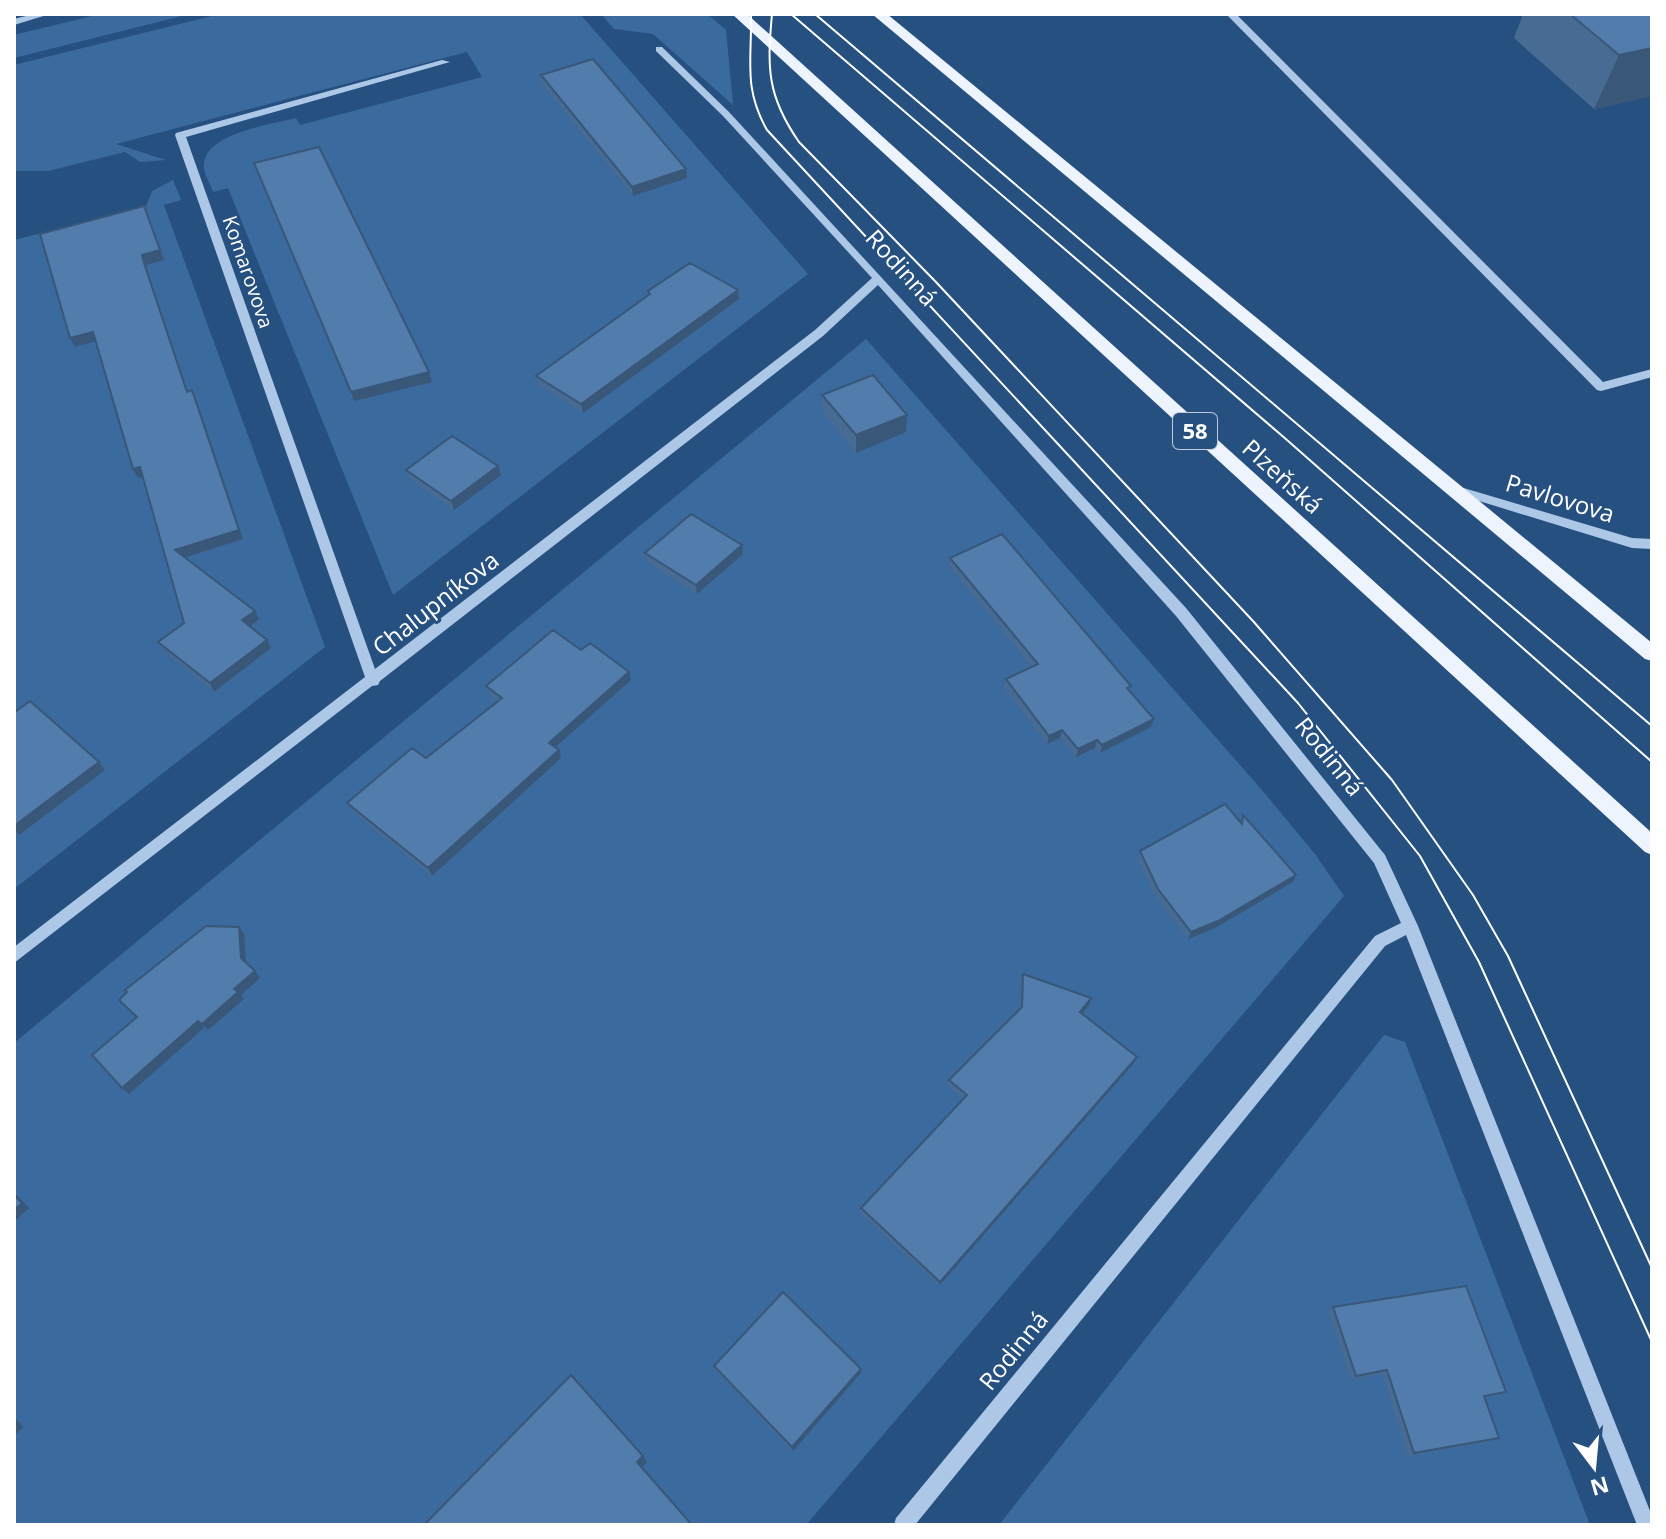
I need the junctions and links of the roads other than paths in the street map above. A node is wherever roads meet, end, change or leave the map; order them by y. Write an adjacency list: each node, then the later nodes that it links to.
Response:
1 (45, 14): 5 (street)
2 (739, 14): 14 (main road, Plzeňská / 58)
3 (879, 14): 10 (main road)
4 (1231, 14): 9 (street)
5 (14, 22)
6 (659, 49): 8 (street, Rodinná)
7 (445, 62): 13 (street, Komarovova)
8 (878, 279): 13 (street, Chalupníkova); 15 (street, Rodinná)
9 (1652, 373)
10 (1457, 490): 11 (street, Pavlovova); 12 (main road)
11 (1652, 544)
12 (1652, 654)
13 (373, 681): 16 (street, Chalupníkova)
14 (1652, 846)
15 (1410, 926): 17 (street, Rodinná); 18 (street)
16 (14, 956)
17 (903, 1525)
18 (1646, 1525)

